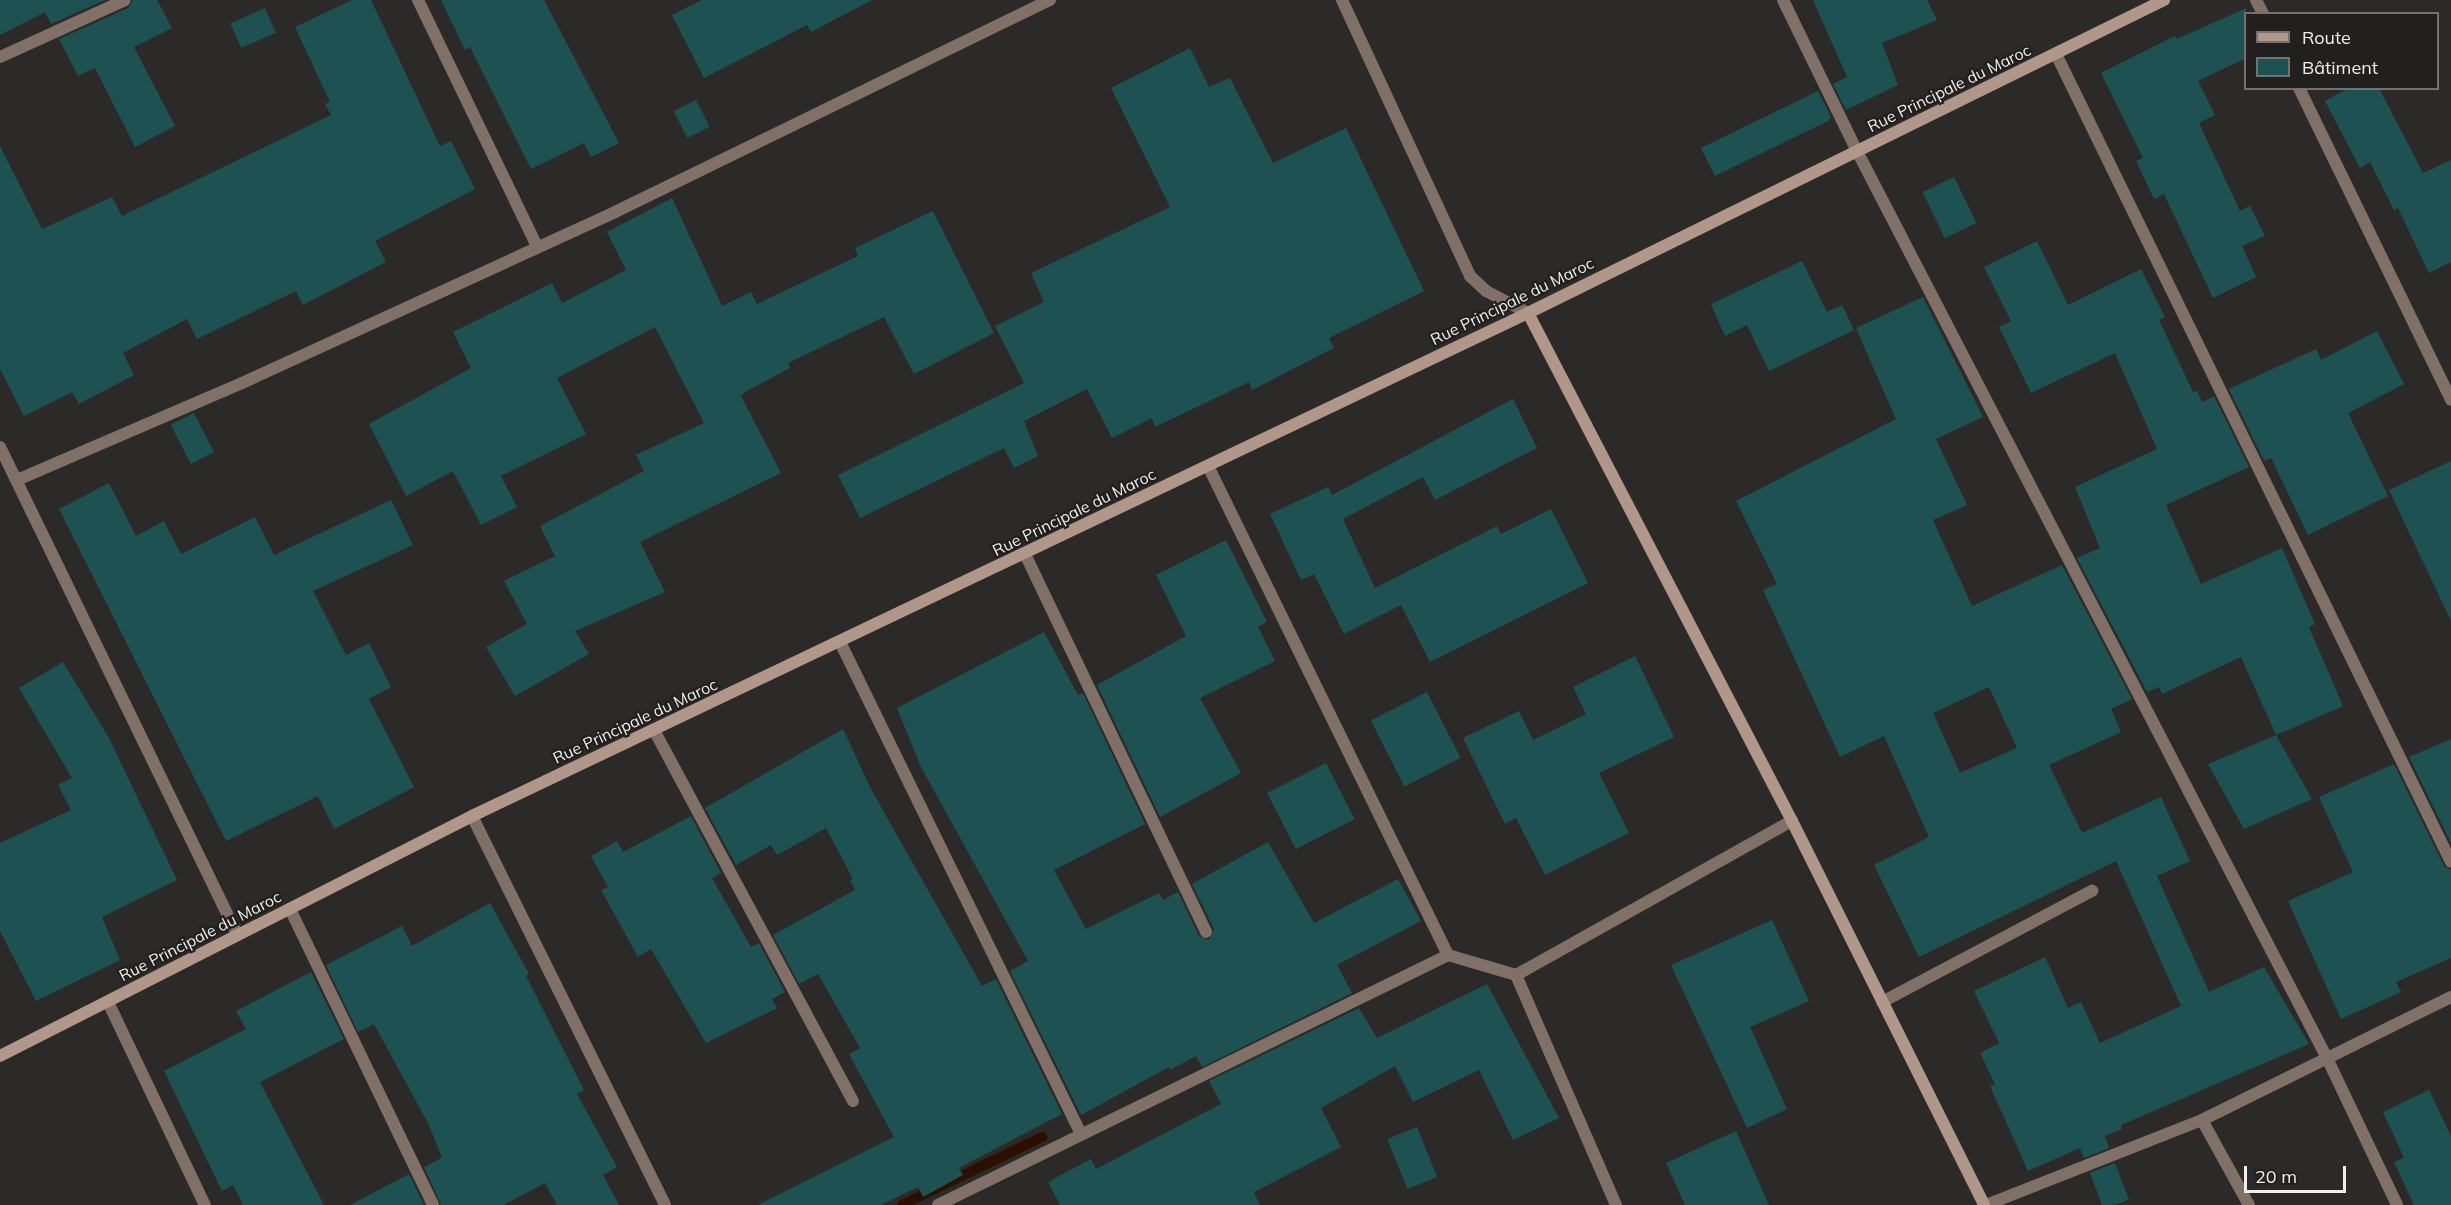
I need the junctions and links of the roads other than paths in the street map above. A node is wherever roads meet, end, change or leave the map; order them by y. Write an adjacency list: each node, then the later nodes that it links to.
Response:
1 (124, 0): 8 (street)
2 (418, 0): 11 (street)
3 (1050, 0): 11 (street)
4 (1342, 0): 12 (street)
5 (1783, 0): 10 (street)
6 (2164, 0): 7 (street, Rue Principale du Maroc)
7 (2055, 54): 10 (street, Rue Principale du Maroc); 22 (street)
8 (0, 57)
9 (2300, 90): 13 (street)
10 (1857, 151): 12 (street, Rue Principale du Maroc); 33 (street)
11 (537, 246): 16 (street)
12 (1528, 313): 15 (street, Rue Principale du Maroc); 21 (street)
13 (2451, 400)
14 (0, 447): 16 (street)
15 (1208, 466): 17 (street, Rue Principale du Maroc); 27 (street)
16 (17, 480): 26 (street)
17 (1024, 554): 18 (street, Rue Principale du Maroc); 25 (street)
18 (840, 642): 19 (street, Rue Principale du Maroc); 36 (street)
19 (654, 730): 20 (street, Rue Principale du Maroc); 34 (street)
20 (472, 816): 24 (street, Rue Principale du Maroc); 39 (street)
21 (1792, 821): 28 (street); 31 (street)
22 (2451, 862)
23 (2092, 891): 31 (street)
24 (290, 909): 26 (street, Rue Principale du Maroc); 38 (street)
25 (1206, 932)
26 (237, 934): 30 (street, Rue Principale du Maroc)
27 (1448, 955): 28 (street); 36 (street)
28 (1516, 975): 41 (street)
29 (2451, 997): 33 (street)
30 (108, 1002): 32 (street, Rue Principale du Maroc); 37 (street)
31 (1882, 1002): 42 (street)
32 (0, 1056)
33 (2326, 1056): 35 (street); 44 (street)
34 (853, 1101)
35 (2202, 1119): 42 (street); 43 (street)
36 (1081, 1134): 40 (street)
37 (205, 1205)
38 (433, 1205)
39 (665, 1205)
40 (938, 1205)
41 (1616, 1205)
42 (1985, 1205)
43 (2249, 1205)
44 (2397, 1205)

